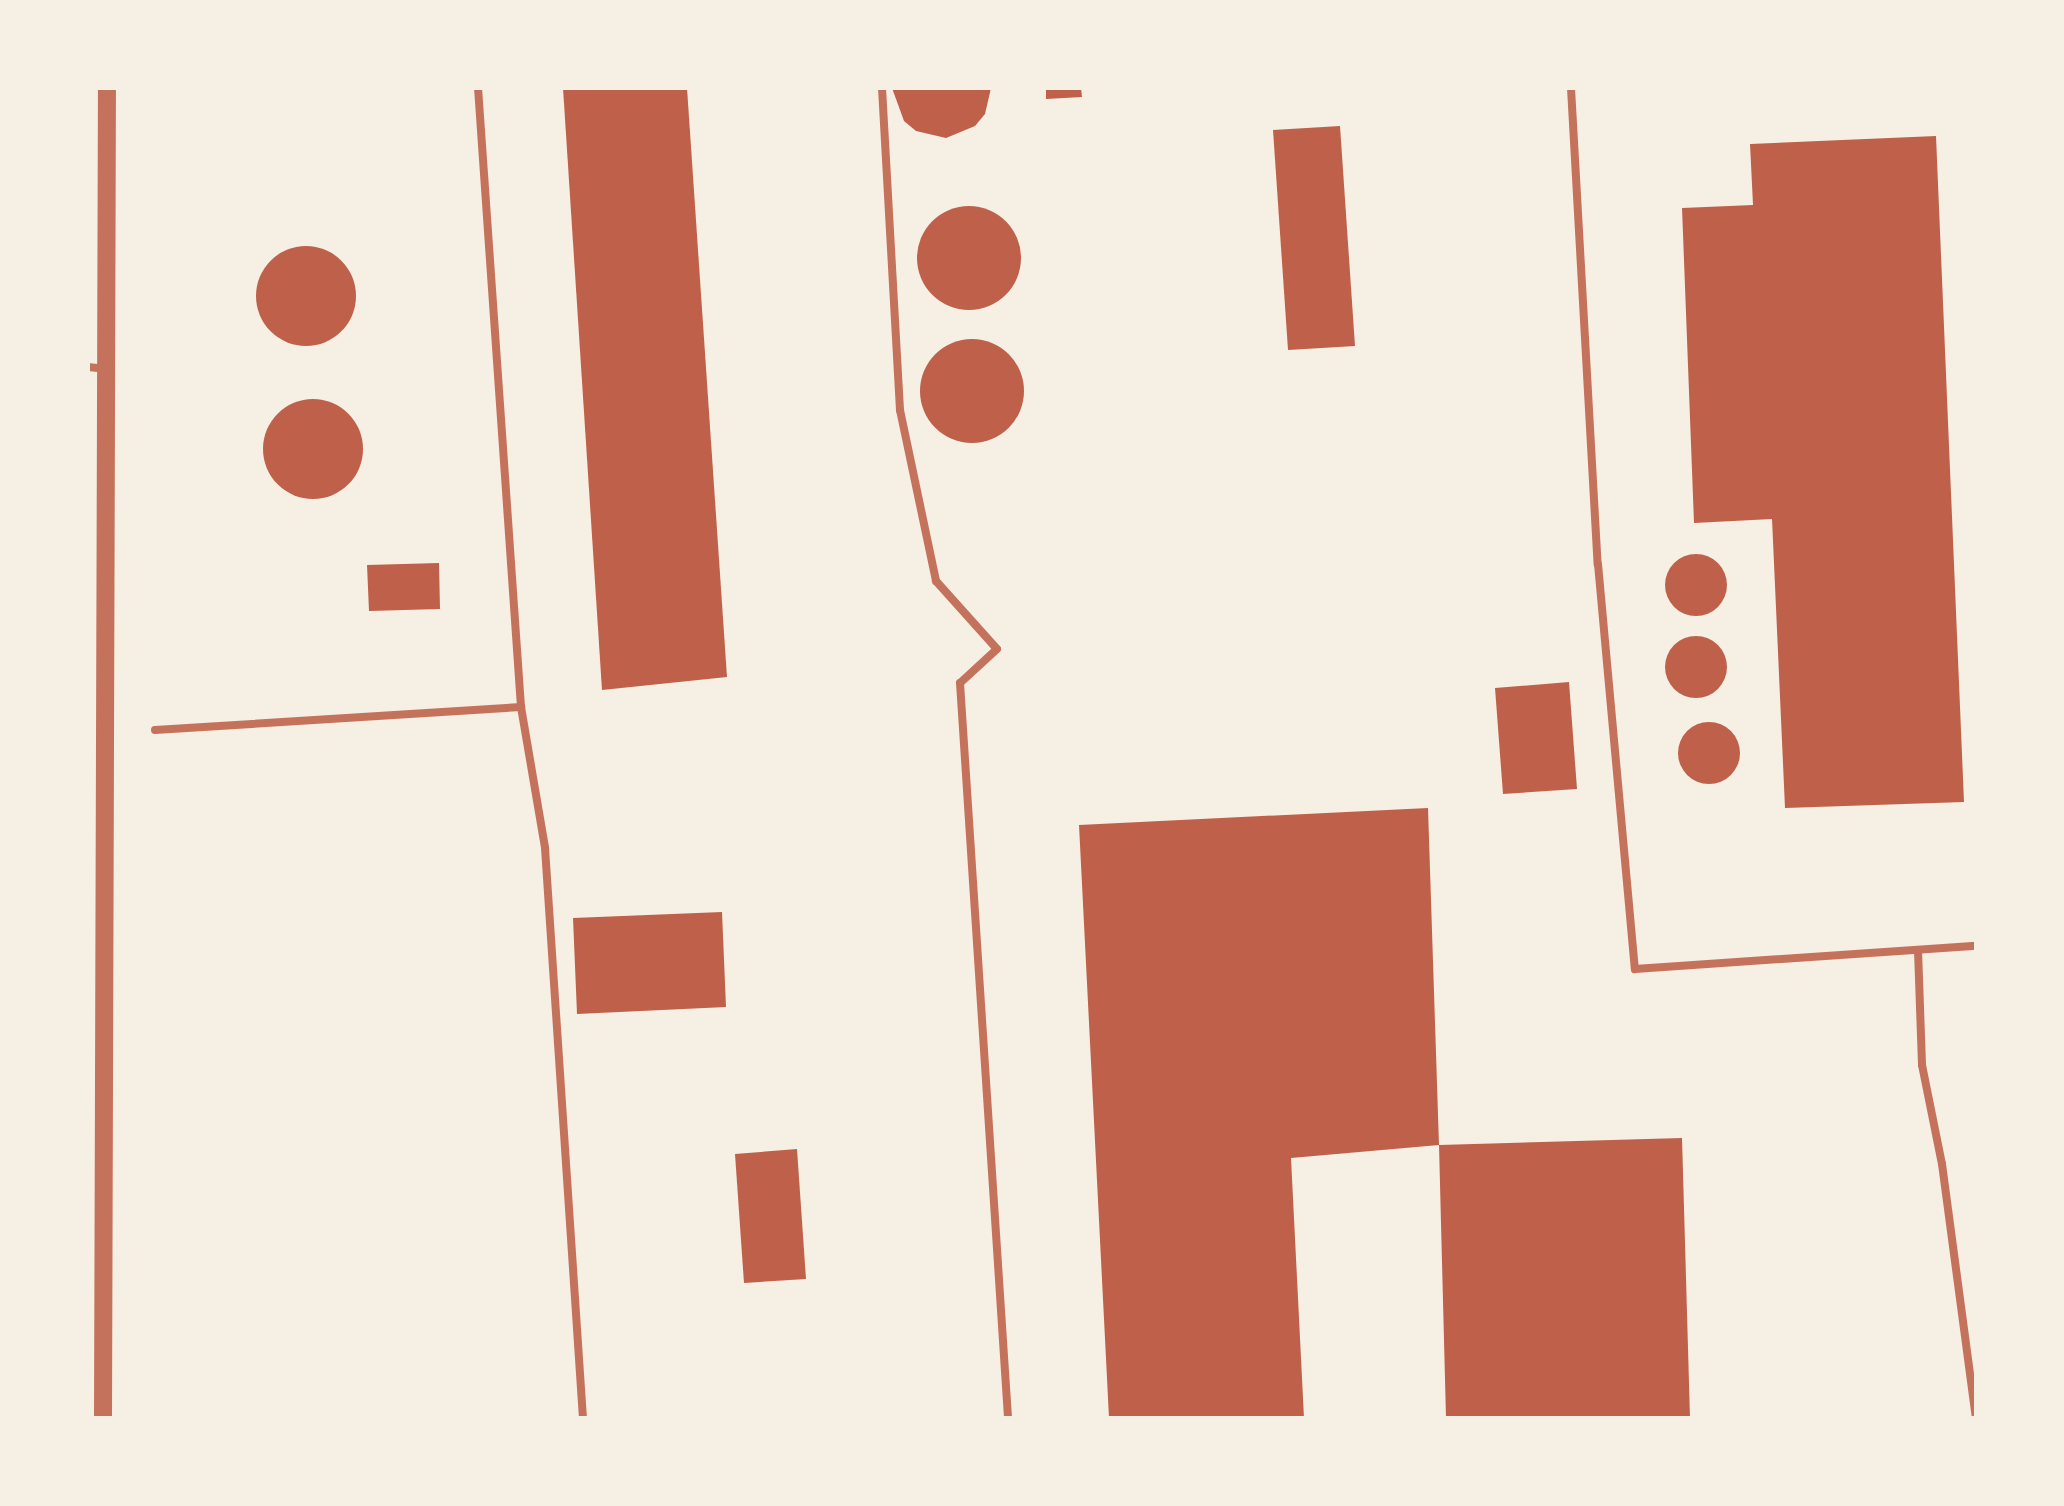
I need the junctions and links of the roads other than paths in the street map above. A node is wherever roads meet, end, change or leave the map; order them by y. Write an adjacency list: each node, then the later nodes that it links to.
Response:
1 (107, 88): 5 (street)
2 (478, 88): 6 (lane)
3 (882, 88): 13 (lane)
4 (1571, 88): 10 (lane)
5 (97, 368): 7 (street)
6 (521, 707): 8 (lane); 12 (lane)
7 (96, 721): 11 (street)
8 (155, 730)
9 (1976, 946): 10 (lane)
10 (1918, 950): 14 (lane)
11 (103, 1418)
12 (583, 1418)
13 (1008, 1418)
14 (1976, 1418)

